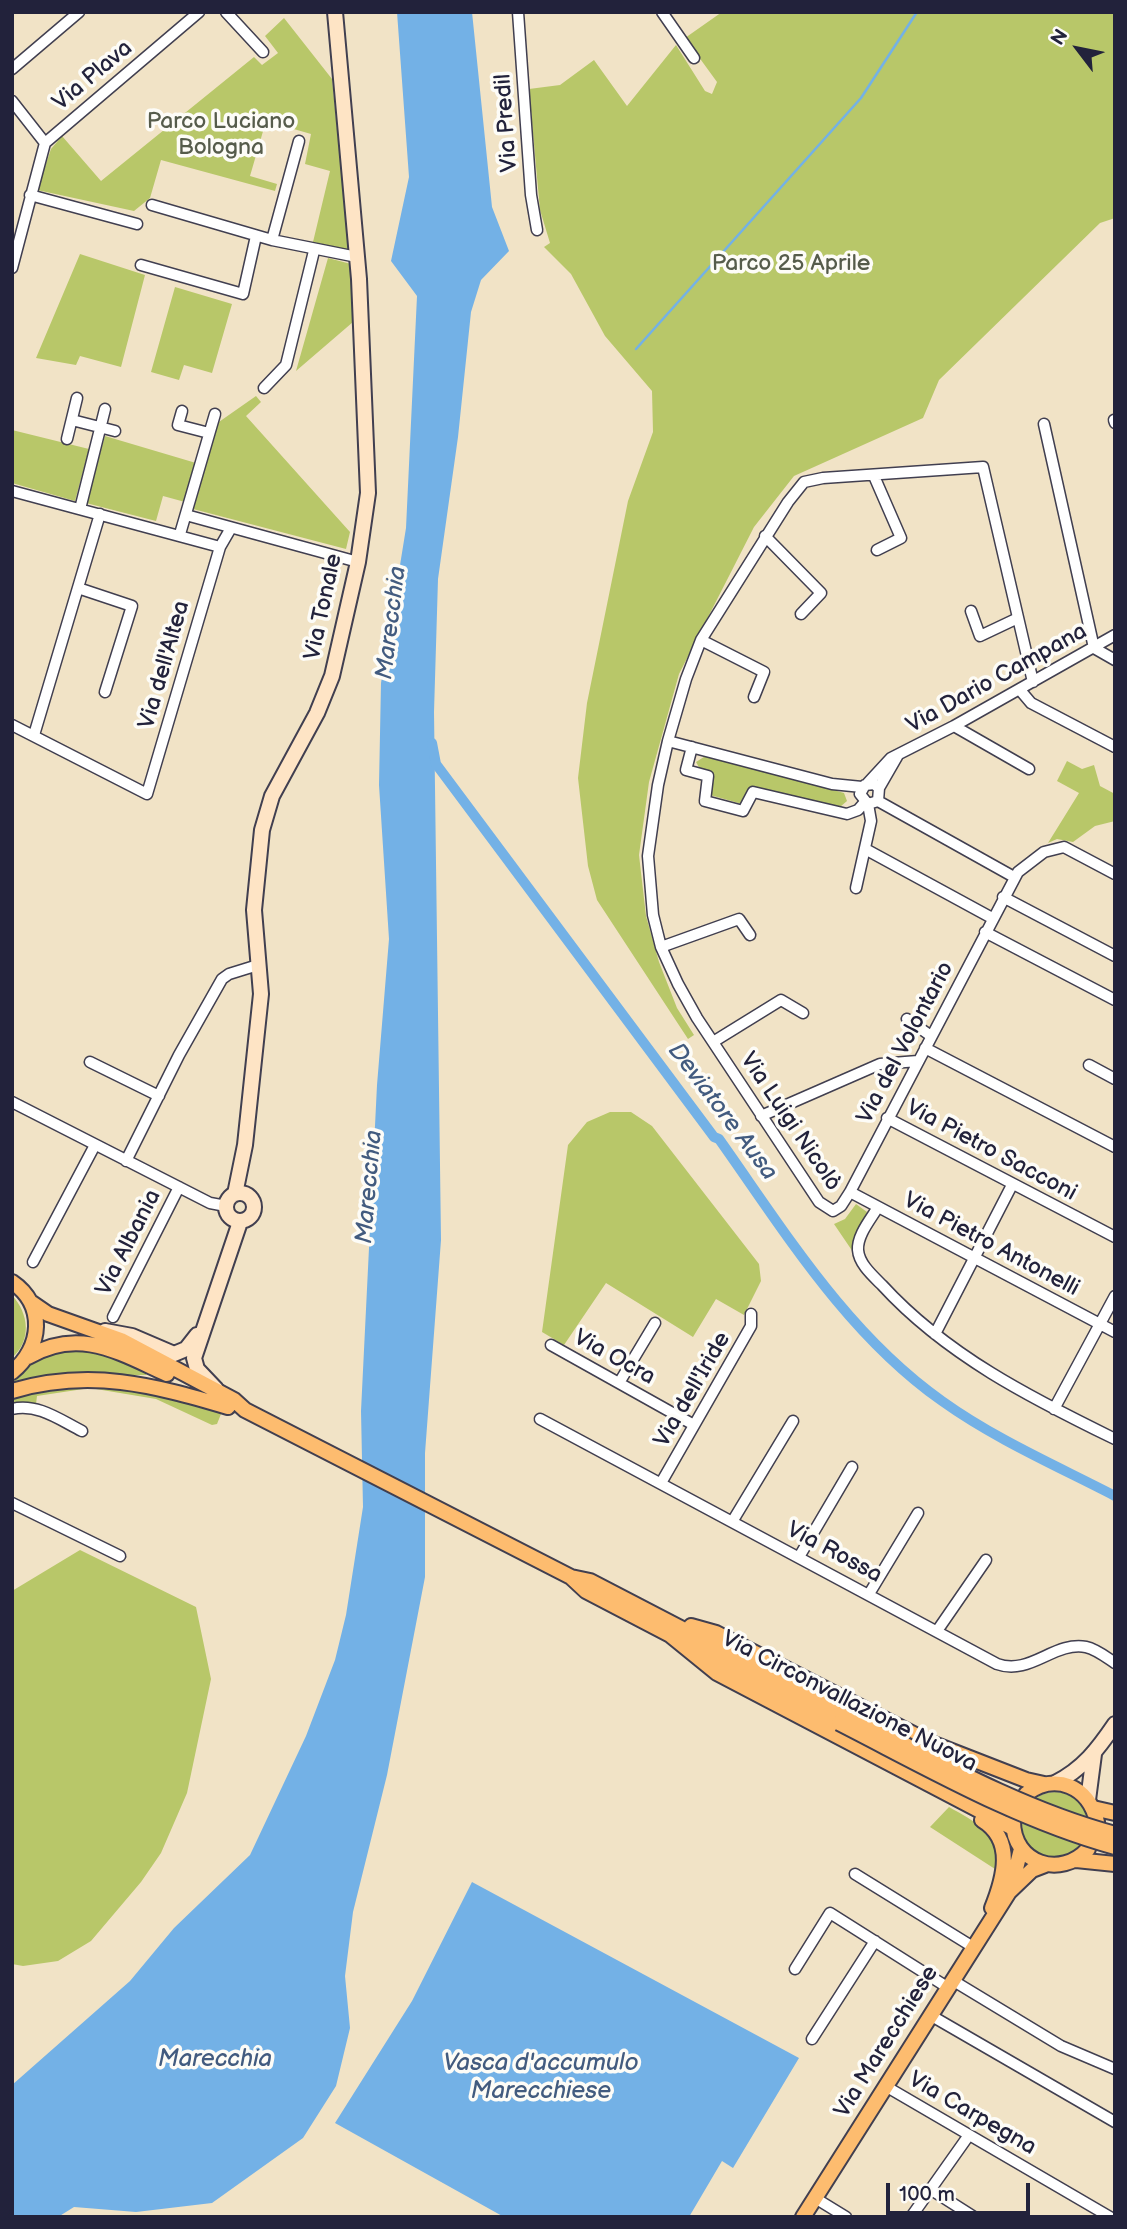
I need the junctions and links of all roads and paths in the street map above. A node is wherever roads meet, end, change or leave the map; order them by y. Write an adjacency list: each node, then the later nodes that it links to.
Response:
1 (79, 12): 9 (street)
2 (199, 12): 12 (street, Via Plava)
3 (226, 12): 7 (street)
4 (335, 12): 20 (street, Via Tonale)
5 (518, 12): 16 (street, Via Predil)
6 (662, 12): 8 (street)
7 (263, 52)
8 (694, 58)
9 (12, 69)
10 (12, 101): 12 (street)
11 (299, 141): 18 (street)
12 (45, 143): 13 (street)
13 (30, 195): 15 (street); 22 (street)
14 (152, 205): 17 (street)
15 (137, 225)
16 (537, 230)
17 (256, 236): 18 (street); 21 (street)
18 (272, 240): 19 (street)
19 (314, 251): 20 (street); 23 (street)
20 (357, 257): 44 (street, Via Tonale)
21 (141, 265)
22 (12, 268)
23 (264, 388)
24 (77, 398): 28 (street)
25 (105, 410): 30 (street)
26 (182, 411): 32 (street)
27 (215, 414): 32 (street)
28 (72, 420): 30 (street); 33 (street)
29 (1044, 424): 51 (street)
30 (100, 427): 31 (street); 36 (street)
31 (116, 431)
32 (209, 433): 38 (street)
33 (67, 439)
34 (874, 476): 41 (street, Via Luigi Nicolò); 43 (street); 48 (street)
35 (12, 491): 36 (street)
36 (80, 509): 37 (street)
37 (100, 514): 40 (street); 45 (street)
38 (186, 515): 39 (street); 40 (street)
39 (231, 528): 42 (street, Via dell'Altea); 44 (street)
40 (180, 534): 42 (street)
41 (765, 536): 47 (street); 50 (street, Via Luigi Nicolò)
42 (220, 547): 59 (street, Via dell'Altea)
43 (877, 551)
44 (358, 562): 76 (street, Via Tonale)
45 (78, 588): 55 (street); 59 (street)
46 (971, 611): 48 (street)
47 (801, 614)
48 (1018, 618): 53 (street)
49 (1115, 635): 51 (street, Via Dario Campana)
50 (701, 640): 56 (street); 60 (street, Via Luigi Nicolò)
51 (1094, 648): 52 (street); 53 (street, Via Dario Campana)
52 (1115, 660)
53 (1033, 682): 54 (street, Via Dario Campana)
54 (1020, 690): 58 (street, Via Dario Campana); 62 (street)
55 (105, 692)
56 (754, 697)
57 (12, 725): 59 (street)
58 (954, 726): 63 (street, Via Dario Campana); 64 (street)
59 (34, 735)
60 (668, 741): 61 (street); 74 (street, Via Luigi Nicolò)
61 (692, 747): 65 (street); 65 (street)
62 (1115, 747)
63 (898, 755): 65 (street, Via Dario Campana); 65 (street, Via Dario Campana)
64 (1029, 769)
65 (868, 797): 66 (street); 68 (street)
66 (867, 850): 69 (street); 71 (street)
67 (1115, 874): 68 (street)
68 (1014, 877): 70 (street, Via del Volontario)
69 (856, 888)
70 (1003, 897): 71 (street, Via del Volontario); 75 (street)
71 (992, 918): 72 (street, Via del Volontario)
72 (985, 932): 77 (street); 80 (street, Via del Volontario)
73 (750, 935): 74 (street)
74 (661, 947): 81 (street, Via Luigi Nicolò)
75 (1115, 956)
76 (258, 965): 87 (street); 97 (street, Via Tonale)
77 (1115, 1000)
78 (803, 1013): 81 (street, Via Luigi Nicolò)
79 (907, 1018): 80 (street)
80 (932, 1036): 82 (street, Via del Volontario)
81 (713, 1042): 89 (street, Via Luigi Nicolò)
82 (925, 1048): 83 (street, Via del Volontario); 92 (street)
83 (918, 1061): 89 (street); 90 (street, Via del Volontario)
84 (90, 1062): 87 (street)
85 (1088, 1065): 86 (street)
86 (1115, 1079)
87 (159, 1096): 93 (street)
88 (12, 1102): 91 (street)
89 (761, 1116): 99 (street, Via Luigi Nicolò)
90 (887, 1118): 94 (street, Via Pietro Sacconi); 96 (street, Via del Volontario)
91 (95, 1144): 93 (street); 104 (street)
92 (1115, 1147)
93 (126, 1161): 95 (street)
94 (1012, 1185): 102 (street, Via Pietro Sacconi); 103 (street)
95 (179, 1187): 98 (street); 109 (street, Via Albania)
96 (850, 1192): 99 (street, Via del Volontario); 100 (street, Via Pietro Antonelli)
97 (235, 1194): 98 (street); 101 (street)
98 (226, 1206): 101 (street)
99 (841, 1206)
100 (878, 1207): 103 (street, Via Pietro Antonelli); 115 (street)
101 (240, 1222): 112 (street)
102 (1115, 1237)
103 (976, 1257): 111 (street, Via Pietro Antonelli); 115 (street)
104 (33, 1262)
105 (12, 1282): 107 (main road, Via Circonvallazione Nuova)
106 (1115, 1296): 111 (street)
107 (32, 1303): 113 (main road, Via Circonvallazione Nuova); 117 (main road)
108 (751, 1314): 128 (street, Via dell'Iride)
109 (113, 1317)
110 (655, 1323): 119 (street)
111 (1100, 1324): 114 (street, Via Pietro Antonelli); 124 (street)
112 (202, 1328): 113 (street); 121 (street)
113 (96, 1331): 121 (main road, Via Circonvallazione Nuova)
114 (1115, 1332)
115 (935, 1334): 124 (street)
116 (551, 1345): 119 (street, Via Ocra)
117 (28, 1357): 118 (main road); 122 (main road, Via Circonvallazione Nuova)
118 (12, 1372)
119 (619, 1383): 128 (street, Via Ocra)
120 (12, 1391): 122 (main road)
121 (218, 1391): 125 (main road, Via Circonvallazione Nuova)
122 (228, 1407): 125 (main road, Via Circonvallazione Nuova)
123 (12, 1409): 129 (street)
124 (1054, 1409): 130 (street)
125 (245, 1410): 140 (main road, Via Circonvallazione Nuova)
126 (540, 1419): 132 (street, Via Rossa)
127 (793, 1421): 135 (street)
128 (694, 1425): 132 (street, Via dell'Iride)
129 (82, 1431)
130 (1115, 1439)
131 (852, 1468): 137 (street)
132 (661, 1483): 135 (street, Via Rossa)
133 (12, 1503): 136 (street)
134 (918, 1513): 139 (street)
135 (732, 1522): 137 (street, Via Rossa)
136 (120, 1556)
137 (800, 1557): 139 (street, Via Rossa)
138 (986, 1560): 141 (street)
139 (869, 1594): 141 (street, Via Rossa)
140 (672, 1629): 143 (main road, Via Circonvallazione Nuova); 146 (main road); 147 (main road)
141 (937, 1631): 142 (street, Via Rossa)
142 (1115, 1663)
143 (843, 1719): 151 (main road, Via Circonvallazione Nuova, bridge); 152 (main road, Via Circonvallazione Nuova, bridge)
144 (1115, 1724): 145 (street)
145 (1094, 1754): 147 (street); 149 (street)
146 (898, 1767): 153 (main road); 161 (main road)
147 (1050, 1783): 148 (main road); 149 (main road)
148 (1026, 1794)
149 (1093, 1810): 150 (main road)
150 (1115, 1813)
151 (1115, 1835)
152 (1115, 1847)
153 (1021, 1849): 157 (main road); 159 (main road, Via Marecchiese)
154 (1088, 1849): 155 (main road)
155 (1076, 1860): 156 (main road); 157 (main road)
156 (1115, 1864)
157 (1045, 1865): 159 (main road, Via Marecchiese)
158 (855, 1874): 161 (street)
159 (1009, 1892): 161 (main road, Via Marecchiese)
160 (875, 1941): 162 (street); 163 (street); 165 (street)
161 (977, 1941): 163 (main road, Via Marecchiese)
162 (795, 1969)
163 (949, 1984): 164 (main road, Via Marecchiese); 166 (street)
164 (930, 2015): 167 (main road, Via Marecchiese); 168 (street)
165 (812, 2039)
166 (1115, 2069)
167 (887, 2087): 169 (street, Via Carpegna); 171 (main road, Via Marecchiese)
168 (1115, 2122)
169 (969, 2135): 170 (street); 176 (street, Via Carpegna)
170 (930, 2189): 174 (street); 175 (street)
171 (815, 2198): 172 (main road, Via Marecchiese); 173 (street)
172 (803, 2217)
173 (846, 2217)
174 (911, 2217)
175 (974, 2217)
176 (1113, 2217)

